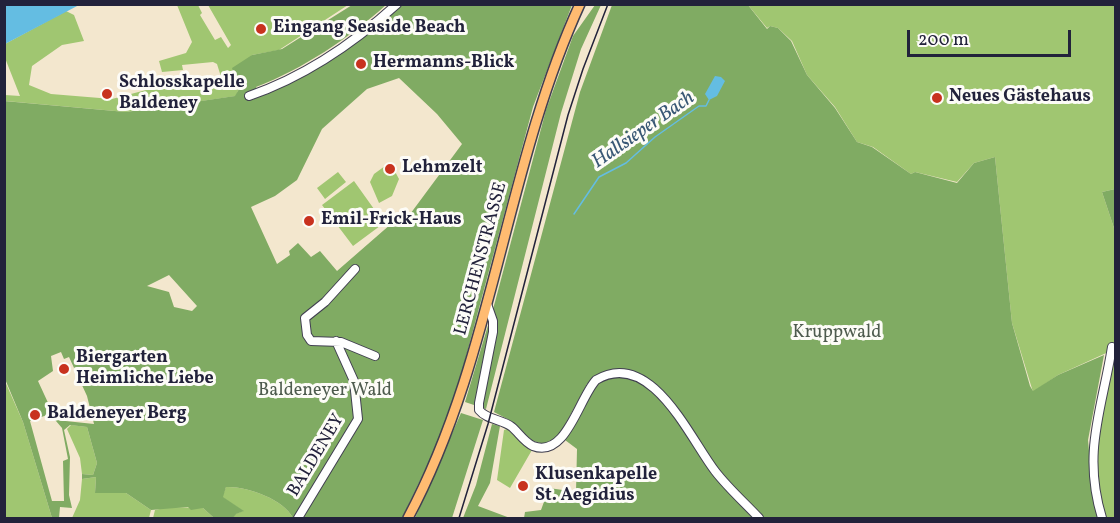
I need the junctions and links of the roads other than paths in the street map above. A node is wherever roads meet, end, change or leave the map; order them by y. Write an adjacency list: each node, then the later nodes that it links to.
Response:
1 (397, 4): 3 (street)
2 (580, 4): 5 (main road, LERCHENSTRASSE)
3 (249, 96)
4 (356, 269): 6 (street)
5 (487, 304): 11 (main road, LERCHENSTRASSE); 12 (street)
6 (336, 341): 8 (street); 10 (street, BALDENEY)
7 (1112, 347): 9 (street)
8 (375, 356)
9 (1113, 357): 13 (street)
10 (298, 519)
11 (408, 519)
12 (759, 519)
13 (1102, 519)

